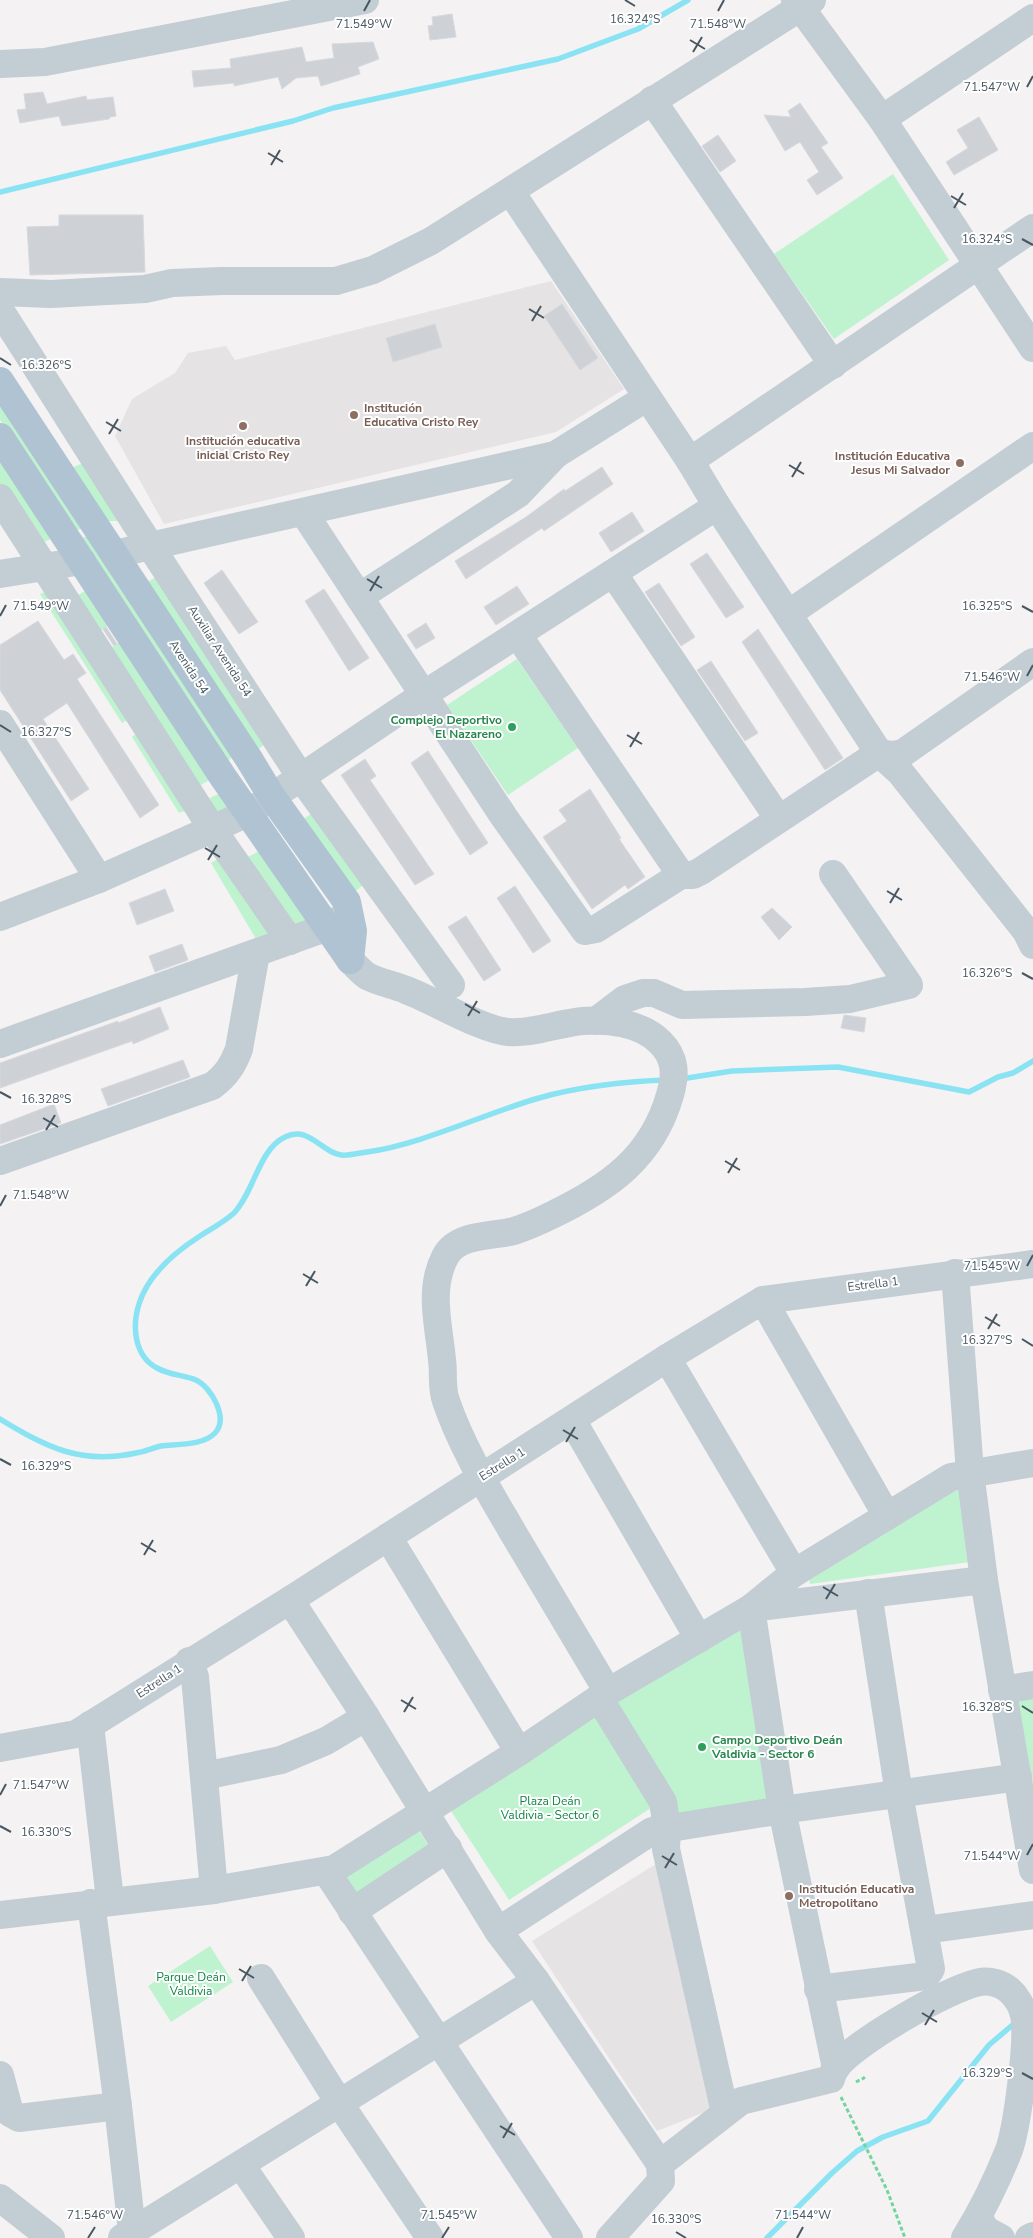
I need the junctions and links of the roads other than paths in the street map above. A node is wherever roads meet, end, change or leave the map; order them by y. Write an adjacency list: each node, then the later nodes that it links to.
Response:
1 (365, 0): 4 (street)
2 (803, 2): 5 (street); 6 (street)
3 (1033, 18): 6 (street)
4 (0, 64)
5 (652, 100): 7 (street); 13 (street)
6 (882, 120): 9 (street)
7 (511, 192): 10 (street); 15 (street)
8 (1033, 228): 9 (street)
9 (977, 265): 12 (street); 13 (street)
10 (0, 292)
11 (0, 310): 23 (street, Auxiliar Avenida 54)
12 (1033, 348)
13 (833, 365): 19 (street)
14 (0, 381): 24 (main road, Avenida 54)
15 (646, 398): 18 (street); 19 (street)
16 (0, 437): 25 (main road)
17 (1033, 446): 30 (street)
18 (555, 455): 22 (street); 29 (street)
19 (690, 461): 21 (street)
20 (0, 498): 26 (street)
21 (717, 506): 27 (street); 30 (street)
22 (304, 513): 23 (street); 29 (street)
23 (152, 546): 24 (street); 36 (street, Auxiliar Avenida 54)
24 (114, 554): 37 (main road, Avenida 54)
25 (82, 561): 26 (street); 38 (main road)
26 (44, 567): 28 (street); 40 (street)
27 (613, 573): 31 (street); 39 (street)
28 (0, 574)
29 (360, 597): 33 (street)
30 (788, 614): 35 (street)
31 (518, 635): 33 (street); 42 (street)
32 (1033, 663): 35 (street)
33 (423, 695): 36 (street); 42 (street)
34 (0, 724): 43 (street)
35 (879, 753): 39 (street); 47 (street)
36 (300, 776): 37 (street); 50 (street, Auxiliar Avenida 54)
37 (272, 797): 38 (street); 45 (main road, Avenida 54)
38 (248, 813): 40 (street); 45 (main road)
39 (778, 818): 42 (street)
40 (213, 830): 43 (street); 46 (street)
41 (834, 874): 51 (street)
42 (681, 875)
43 (99, 879): 44 (street)
44 (0, 916)
45 (339, 920): 46 (street); 49 (main road)
46 (290, 941): 48 (street)
47 (1033, 945)
48 (256, 953): 52 (street); 53 (street)
49 (350, 960): 51 (street)
50 (451, 985)
51 (596, 1021): 61 (street)
52 (0, 1044)
53 (0, 1161)
54 (1033, 1264): 55 (street, Estrella 1)
55 (956, 1273): 56 (street, Estrella 1); 60 (street)
56 (763, 1300): 57 (street, Estrella 1); 62 (street)
57 (667, 1358): 58 (street, Estrella 1); 64 (street)
58 (572, 1420): 61 (street, Estrella 1); 69 (street)
59 (1033, 1463): 60 (street)
60 (970, 1472): 62 (street); 65 (street)
61 (481, 1477): 63 (street, Estrella 1); 73 (street)
62 (887, 1516): 64 (street)
63 (388, 1537): 67 (street, Estrella 1); 77 (street)
64 (794, 1573): 68 (street)
65 (984, 1580): 66 (street); 72 (street)
66 (868, 1593): 68 (street); 80 (street)
67 (290, 1600): 70 (street, Estrella 1); 74 (street)
68 (751, 1608): 69 (street); 81 (street)
69 (698, 1639): 73 (street)
70 (190, 1661): 75 (street, Estrella 1); 78 (street)
71 (1033, 1685): 72 (street)
72 (1002, 1690): 79 (street)
73 (604, 1695): 77 (street); 83 (street)
74 (366, 1717): 78 (street); 82 (street)
75 (90, 1725): 76 (street, Estrella 1); 89 (street)
76 (0, 1748)
77 (519, 1752): 82 (street)
78 (204, 1776): 88 (street)
79 (1018, 1777): 80 (street); 84 (street)
80 (899, 1794): 81 (street); 93 (street)
81 (782, 1810): 83 (street); 97 (street)
82 (424, 1813): 85 (street); 87 (street)
83 (667, 1827): 94 (street); 103 (street)
84 (1030, 1833): 86 (street)
85 (448, 1848): 90 (street); 94 (street)
86 (1033, 1870)
87 (326, 1872): 88 (street); 90 (street)
88 (214, 1890): 89 (street)
89 (100, 1902): 91 (street); 102 (street)
90 (352, 1912): 98 (street)
91 (0, 1915)
92 (1033, 1915): 93 (street)
93 (925, 1930): 97 (street)
94 (498, 1931): 96 (street)
95 (261, 1978): 101 (street)
96 (536, 1980): 98 (street); 104 (street)
97 (818, 1989): 100 (street)
98 (437, 2042): 101 (street); 113 (street)
99 (0, 2076): 102 (street)
100 (837, 2079): 103 (street); 107 (street)
101 (340, 2104): 105 (street); 112 (street)
102 (118, 2106): 108 (street)
103 (725, 2113): 104 (street)
104 (660, 2164): 114 (street)
105 (241, 2165): 108 (street); 111 (street)
106 (0, 2198): 110 (street)
107 (971, 2228): 115 (street)
108 (138, 2233)
109 (1033, 2236): 116 (street)
110 (50, 2238)
111 (291, 2238)
112 (430, 2238)
113 (569, 2238)
114 (610, 2238)
115 (1001, 2238)
116 (1029, 2238)

